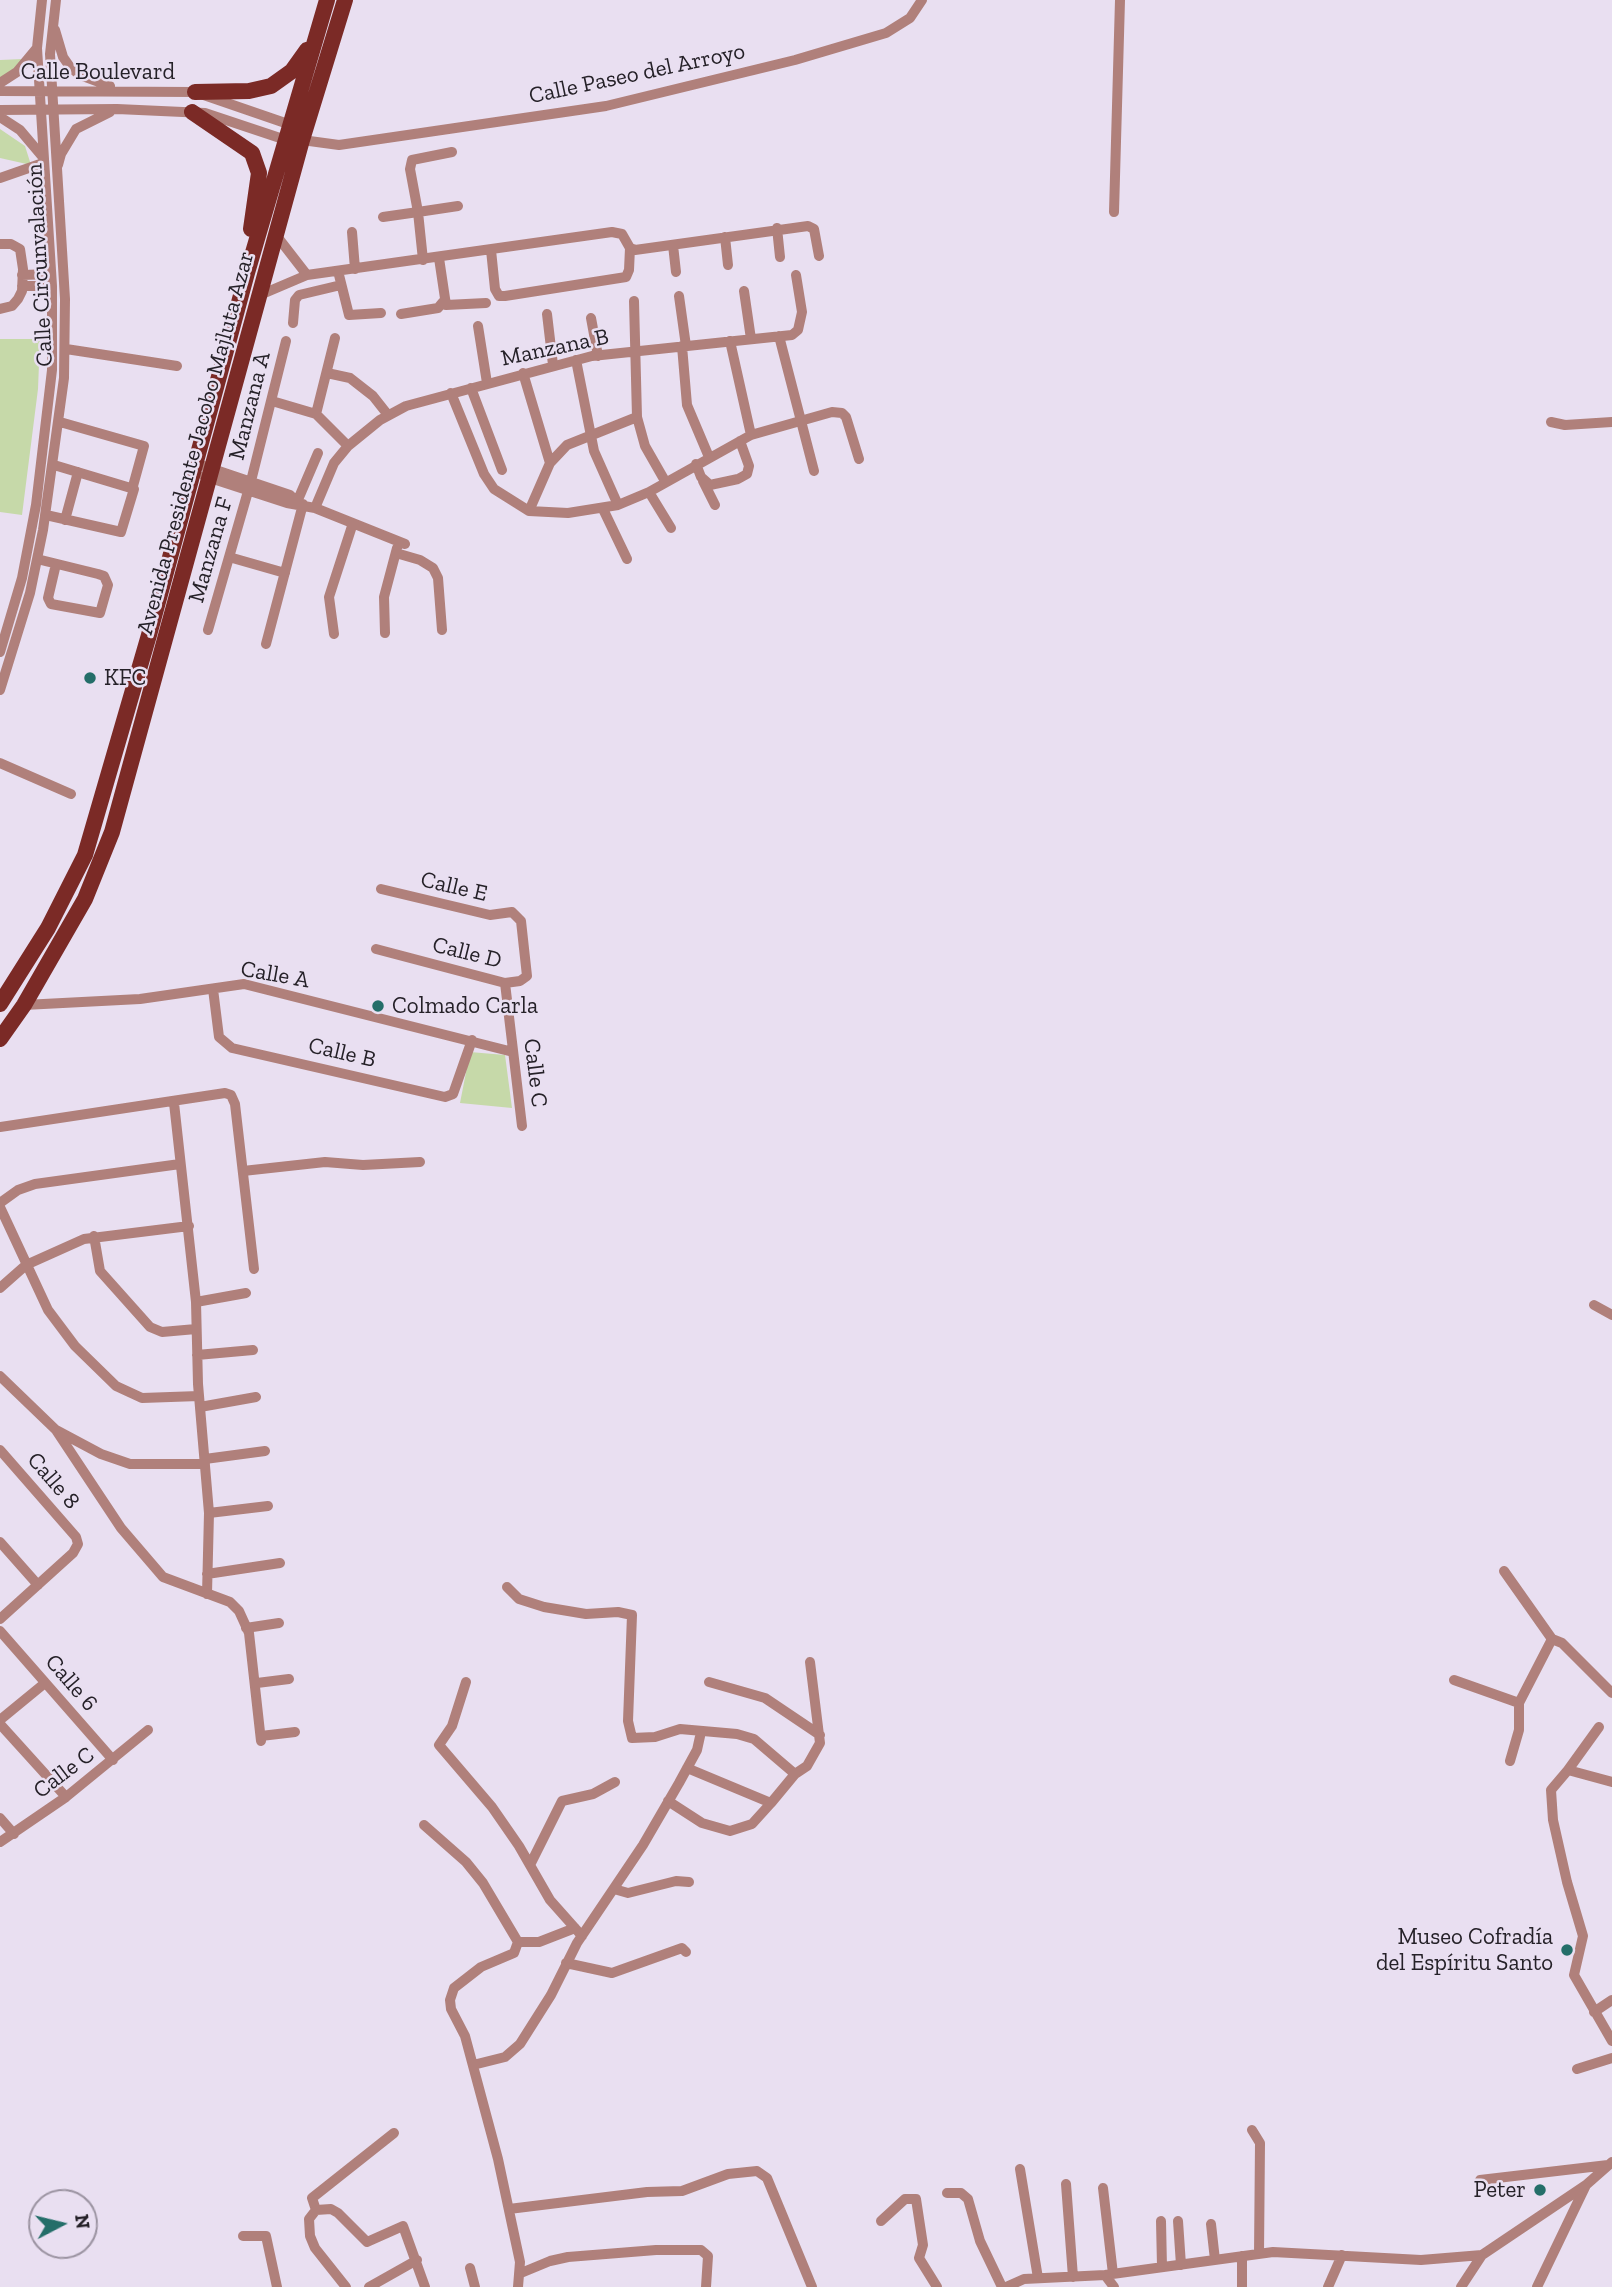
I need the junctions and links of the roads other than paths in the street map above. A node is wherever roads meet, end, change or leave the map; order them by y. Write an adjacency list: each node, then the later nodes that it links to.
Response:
1 (42, 0): 9 (street, Calle Circunvalación)
2 (55, 0): 7 (street, Calle Circunvalación)
3 (327, 0): 8 (main road, Avenida Presidente Jacobo Majluta Azar)
4 (345, 0): 22 (main road, Avenida Presidente Jacobo Majluta Azar)
5 (922, 0): 22 (street, Calle Paseo del Arroyo)
6 (1120, 0): 29 (street)
7 (52, 21): 11 (street); 14 (street, Calle Circunvalación)
8 (315, 39): 15 (main road); 22 (main road, Avenida Presidente Jacobo Majluta Azar)
9 (37, 48): 10 (street); 13 (street, Calle Circunvalación)
10 (0, 82)
11 (125, 90): 14 (street, Calle Boulevard); 15 (street, Calle Boulevard)
12 (0, 91): 13 (street, Calle Boulevard)
13 (39, 91): 14 (street, Calle Boulevard); 18 (street, Calle Circunvalación)
14 (51, 91): 19 (street, Calle Circunvalación)
15 (195, 92): 22 (street, Calle Boulevard)
16 (117, 109): 19 (street, Calle Boulevard); 20 (street, Calle Boulevard); 25 (street)
17 (0, 110): 18 (street, Calle Boulevard)
18 (40, 110): 19 (street, Calle Boulevard); 24 (street, Calle Circunvalación)
19 (52, 110): 25 (street, Calle Circunvalación)
20 (192, 112): 22 (street, Calle Boulevard); 50 (main road)
21 (0, 117): 24 (street)
22 (293, 135): 33 (main road, Avenida Presidente Jacobo Majluta Azar); 50 (main road, Avenida Presidente Jacobo Majluta Azar)
23 (452, 152): 28 (street)
24 (42, 160): 26 (street); 42 (street, Calle Circunvalación)
25 (57, 169): 40 (street, Calle Circunvalación)
26 (0, 178)
27 (458, 206): 28 (street)
28 (418, 212): 30 (street); 44 (street)
29 (1114, 212)
30 (383, 217)
31 (777, 228): 34 (street); 39 (street); 41 (street)
32 (352, 232): 46 (street)
33 (276, 235): 52 (street); 58 (main road, Avenida Presidente Jacobo Majluta Azar)
34 (725, 237): 36 (street); 45 (street)
35 (0, 244): 51 (street)
36 (673, 245): 37 (street); 48 (street)
37 (630, 248): 38 (street); 38 (street)
38 (491, 250): 43 (street)
39 (819, 256)
40 (63, 257): 42 (street); 76 (street, Calle Circunvalación)
41 (780, 257)
42 (50, 258): 49 (street, Calle Circunvalación)
43 (439, 258): 44 (street); 61 (street)
44 (423, 260): 46 (street)
45 (728, 265)
46 (355, 269): 47 (street)
47 (338, 271): 52 (street); 54 (street)
48 (676, 272)
49 (51, 274): 51 (street); 56 (street, Calle Circunvalación)
50 (247, 274): 105 (main road, Avenida Presidente Jacobo Majluta Azar)
51 (22, 275): 55 (street)
52 (307, 275): 58 (street)
53 (796, 275): 70 (street)
54 (341, 285): 64 (street); 68 (street)
55 (22, 286): 56 (street); 63 (street)
56 (52, 286): 136 (street, Calle Circunvalación)
57 (744, 291): 72 (street)
58 (260, 295): 109 (main road, Avenida Presidente Jacobo Majluta Azar)
59 (679, 296): 75 (street)
60 (634, 301): 77 (street)
61 (443, 302): 62 (street); 65 (street)
62 (486, 303)
63 (0, 309)
64 (381, 313)
65 (401, 314)
66 (547, 314): 80 (street)
67 (591, 318): 78 (street)
68 (293, 323)
69 (478, 326): 84 (street)
70 (779, 336): 72 (street, Manzana B); 92 (street)
71 (335, 338): 82 (street)
72 (751, 339): 74 (street, Manzana B)
73 (286, 341): 87 (street, Manzana A)
74 (730, 341): 75 (street, Manzana B); 96 (street)
75 (684, 346): 77 (street, Manzana B); 100 (street)
76 (66, 349): 81 (street); 91 (street, Calle Circunvalación)
77 (635, 351): 78 (street, Manzana B); 90 (street)
78 (598, 356): 79 (street, Manzana B)
79 (576, 360): 80 (street, Manzana B); 95 (street)
80 (553, 365): 83 (street, Manzana B)
81 (177, 366)
82 (327, 373): 88 (street); 89 (street)
83 (523, 373): 84 (street, Manzana B); 102 (street)
84 (487, 383): 85 (street, Manzana B)
85 (471, 388): 86 (street, Manzana B); 106 (street)
86 (452, 393): 89 (street, Manzana B); 120 (street)
87 (272, 401): 88 (street); 112 (street, Manzana A)
88 (316, 414): 98 (street)
89 (388, 415): 98 (street, Manzana B)
90 (637, 417): 95 (street); 111 (street)
91 (60, 422): 104 (street, Calle Circunvalación); 113 (street)
92 (799, 422): 96 (street); 101 (street); 108 (street)
93 (1551, 422): 94 (street)
94 (1612, 422)
95 (591, 433): 102 (street); 116 (street)
96 (751, 435): 97 (street)
97 (740, 441): 100 (street); 110 (street)
98 (348, 446): 118 (street, Manzana B)
99 (318, 453): 115 (street)
100 (709, 457): 103 (street)
101 (859, 459)
102 (550, 463): 120 (street)
103 (696, 464): 110 (street); 111 (street)
104 (54, 465): 107 (street); 121 (street, Calle Circunvalación)
105 (194, 467): 109 (street); 146 (main road, Avenida Presidente Jacobo Majluta Azar)
106 (502, 470)
107 (78, 471): 113 (street); 122 (street)
108 (814, 471)
109 (211, 473): 112 (street); 147 (main road, Avenida Presidente Jacobo Majluta Azar)
110 (701, 477): 117 (street)
111 (665, 481): 114 (street)
112 (250, 485): 115 (street); 126 (street, Manzana F)
113 (133, 486): 122 (street)
114 (649, 492): 116 (street); 124 (street)
115 (300, 503): 118 (street); 130 (street)
116 (618, 505): 119 (street)
117 (715, 505)
118 (314, 508): 123 (street)
119 (603, 509): 120 (street); 128 (street)
120 (529, 511)
121 (46, 515): 122 (street); 127 (street, Calle Circunvalación)
122 (65, 520)
123 (353, 523): 125 (street); 134 (street)
124 (671, 528)
125 (396, 553): 132 (street); 133 (street)
126 (229, 557): 130 (street); 131 (street, Manzana F)
127 (37, 559): 129 (street); 137 (street, Calle Circunvalación)
128 (627, 559)
129 (56, 564): 129 (street)
130 (285, 573): 135 (street)
131 (208, 630)
132 (442, 630)
133 (385, 633)
134 (334, 634)
135 (266, 644)
136 (0, 652)
137 (2, 679): 138 (street, Calle Circunvalación)
138 (0, 690)
139 (0, 763): 140 (street)
140 (71, 793)
141 (382, 889): 142 (street, Calle E)
142 (517, 916): 144 (street, Calle D)
143 (376, 949): 144 (street, Calle D)
144 (505, 983): 150 (street, Calle C)
145 (213, 989): 147 (street, Calle A); 149 (street, Calle A); 149 (street, Calle B)
146 (0, 1004)
147 (24, 1005): 148 (main road, Avenida Presidente Jacobo Majluta Azar)
148 (0, 1039)
149 (472, 1040): 150 (street, Calle A)
150 (513, 1052): 152 (street, Calle C)
151 (174, 1103): 153 (street); 155 (street); 156 (street)
152 (522, 1126)
153 (0, 1127)
154 (420, 1162): 156 (street)
155 (180, 1164): 157 (street); 158 (street)
156 (243, 1171): 161 (street)
157 (0, 1205): 160 (street)
158 (189, 1226): 159 (street); 164 (street)
159 (94, 1236): 160 (street); 167 (street)
160 (26, 1265): 162 (street); 172 (street)
161 (254, 1269)
162 (0, 1288)
163 (246, 1293): 164 (street)
164 (196, 1302): 167 (street)
165 (1594, 1305): 166 (street)
166 (1612, 1315)
167 (196, 1329): 169 (street)
168 (253, 1350): 169 (street)
169 (197, 1355): 172 (street)
170 (0, 1376): 173 (street)
171 (256, 1397): 172 (street)
172 (200, 1402): 178 (street)
173 (55, 1430): 174 (street); 177 (street)
174 (88, 1447): 177 (street); 178 (street)
175 (0, 1450): 185 (street, Calle 8)
176 (265, 1451): 178 (street)
177 (76, 1461): 187 (street)
178 (205, 1462): 180 (street)
179 (268, 1506): 180 (street)
180 (209, 1513): 184 (street)
181 (0, 1542): 185 (street)
182 (280, 1563): 184 (street)
183 (1504, 1571): 192 (street)
184 (207, 1574): 187 (street)
185 (38, 1585): 188 (street)
186 (507, 1587): 206 (street)
187 (207, 1594): 190 (street)
188 (0, 1619)
189 (279, 1623): 190 (street)
190 (246, 1628): 199 (street)
191 (0, 1632): 198 (street, Calle 6)
192 (1552, 1639): 200 (street); 201 (street)
193 (810, 1662): 207 (street)
194 (289, 1679): 199 (street)
195 (1454, 1681): 201 (street)
196 (466, 1682): 222 (street)
197 (709, 1682): 207 (street)
198 (46, 1683): 202 (street); 208 (street, Calle 6)
199 (257, 1684): 205 (street)
200 (1612, 1693)
201 (1518, 1703): 209 (street)
202 (0, 1722): 215 (street)
203 (1599, 1727): 211 (street)
204 (148, 1730): 208 (street, Calle C)
205 (295, 1732)
206 (701, 1732): 210 (street); 212 (street)
207 (820, 1735): 212 (street)
208 (113, 1760): 215 (street, Calle C)
209 (1510, 1761)
210 (687, 1768): 216 (street); 217 (street)
211 (1568, 1770): 214 (street); 230 (street)
212 (795, 1774): 217 (street)
213 (615, 1782): 222 (street)
214 (1612, 1782)
215 (66, 1797): 220 (street, Calle C)
216 (668, 1801): 217 (street); 224 (street)
217 (771, 1804)
218 (0, 1818): 220 (street)
219 (424, 1825): 226 (street)
220 (14, 1834): 221 (street, Calle C)
221 (0, 1842)
222 (530, 1865): 225 (street)
223 (689, 1882): 224 (street)
224 (614, 1889): 225 (street)
225 (578, 1932): 226 (street); 228 (street)
226 (518, 1942): 233 (street)
227 (686, 1952): 228 (street)
228 (566, 1963): 233 (street)
229 (1612, 2000): 230 (street)
230 (1594, 2012): 231 (street)
231 (1612, 2041)
232 (1612, 2058): 234 (street)
233 (473, 2065): 244 (street)
234 (1577, 2069)
235 (1252, 2130): 251 (street)
236 (394, 2133): 245 (street)
237 (1611, 2163): 239 (street); 241 (street)
238 (1020, 2169): 263 (street)
239 (1480, 2180)
240 (1066, 2184): 262 (street)
241 (1586, 2185): 253 (street); 278 (street)
242 (1103, 2188): 261 (street)
243 (947, 2193): 273 (street)
244 (509, 2209): 260 (street); 271 (street)
245 (316, 2210): 255 (street); 265 (street)
246 (881, 2221): 272 (street)
247 (1161, 2221): 258 (street)
248 (1178, 2221): 257 (street)
249 (1211, 2224): 256 (street)
250 (243, 2236): 264 (street)
251 (1259, 2254): 252 (street); 254 (street)
252 (1342, 2255): 253 (street); 276 (street)
253 (1482, 2255): 277 (street)
254 (1242, 2256): 256 (street); 275 (street)
255 (417, 2260): 266 (street); 267 (street)
256 (1215, 2260): 257 (street)
257 (1181, 2264): 258 (street)
258 (1162, 2267): 261 (street)
259 (470, 2268): 268 (street)
260 (521, 2273): 269 (street); 270 (street)
261 (1109, 2274): 262 (street); 274 (street)
262 (1073, 2277): 263 (street)
263 (1045, 2281): 273 (street)
264 (277, 2287)
265 (345, 2287)
266 (369, 2287)
267 (425, 2287)
268 (475, 2287)
269 (518, 2287)
270 (706, 2287)
271 (812, 2287)
272 (937, 2287)
273 (1004, 2287)
274 (1114, 2287)
275 (1242, 2287)
276 (1328, 2287)
277 (1461, 2287)
278 (1537, 2287)

